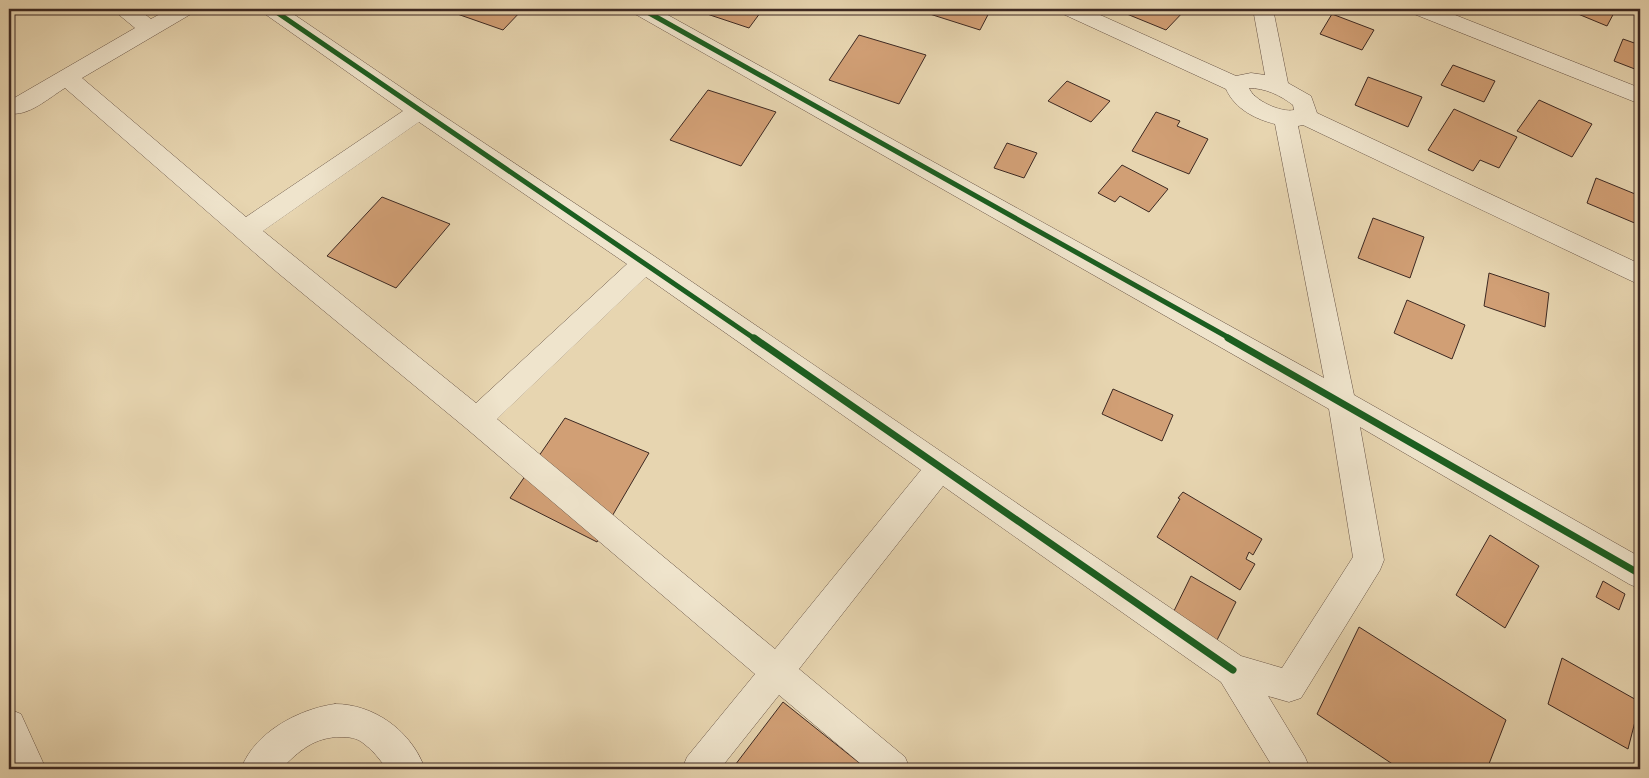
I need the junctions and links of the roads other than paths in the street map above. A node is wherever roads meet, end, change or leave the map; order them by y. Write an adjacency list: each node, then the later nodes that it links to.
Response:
1 (125, 9): 8 (street)
2 (184, 9): 8 (street)
3 (272, 9): 14 (street)
4 (642, 9): 19 (street)
5 (1070, 9): 10 (street)
6 (1263, 9): 11 (street)
7 (1421, 9): 12 (street)
8 (150, 29): 9 (street)
9 (66, 78): 13 (street); 16 (street)
10 (1238, 86): 11 (street); 15 (street)
11 (1278, 88): 15 (street)
12 (1640, 96)
13 (16, 107)
14 (419, 111): 16 (street); 17 (street)
15 (1295, 118): 18 (street); 19 (street)
16 (246, 230): 20 (street)
17 (645, 263): 20 (street); 21 (street)
18 (1640, 275)
19 (1342, 402): 22 (street); 23 (street)
20 (477, 420): 24 (street)
21 (941, 467): 23 (street); 24 (street)
22 (1640, 574)
23 (1233, 670): 31 (street)
24 (777, 672): 29 (street); 30 (street)
25 (9, 726): 26 (street)
26 (29, 769)
27 (258, 769): 28 (street)
28 (408, 769)
29 (699, 769)
30 (893, 769)
31 (1293, 769)

